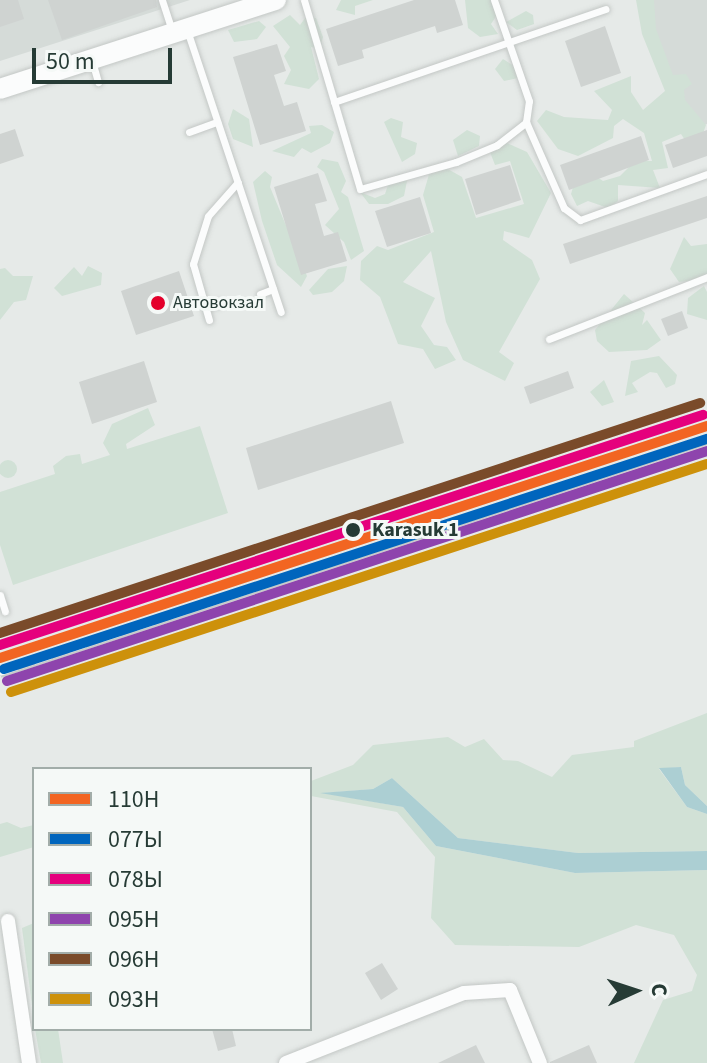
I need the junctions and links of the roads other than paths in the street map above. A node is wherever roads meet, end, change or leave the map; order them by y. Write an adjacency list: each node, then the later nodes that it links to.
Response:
1 (162, 0): 6 (lane)
2 (276, 0): 6 (main road)
3 (304, 0): 11 (lane)
4 (494, 0): 7 (lane)
5 (605, 9): 7 (lane)
6 (179, 30): 8 (main road); 12 (lane)
7 (510, 44): 11 (lane); 13 (lane)
8 (91, 59): 9 (lane); 10 (main road)
9 (98, 82)
10 (0, 89)
11 (334, 102): 13 (lane)
12 (217, 122): 14 (lane); 16 (lane)
13 (526, 122): 15 (lane)
14 (189, 132)
15 (707, 174)
16 (238, 182): 18 (lane); 21 (lane)
17 (707, 277): 24 (lane)
18 (273, 289): 19 (lane); 22 (lane)
19 (260, 294)
20 (220, 303): 21 (lane)
21 (206, 307): 23 (lane)
22 (281, 312)
23 (209, 320)
24 (549, 339)
25 (0, 595): 26 (lane)
26 (5, 611)
27 (8, 921): 28 (street)
28 (29, 1063)
29 (286, 1063): 30 (street)
30 (540, 1063)

